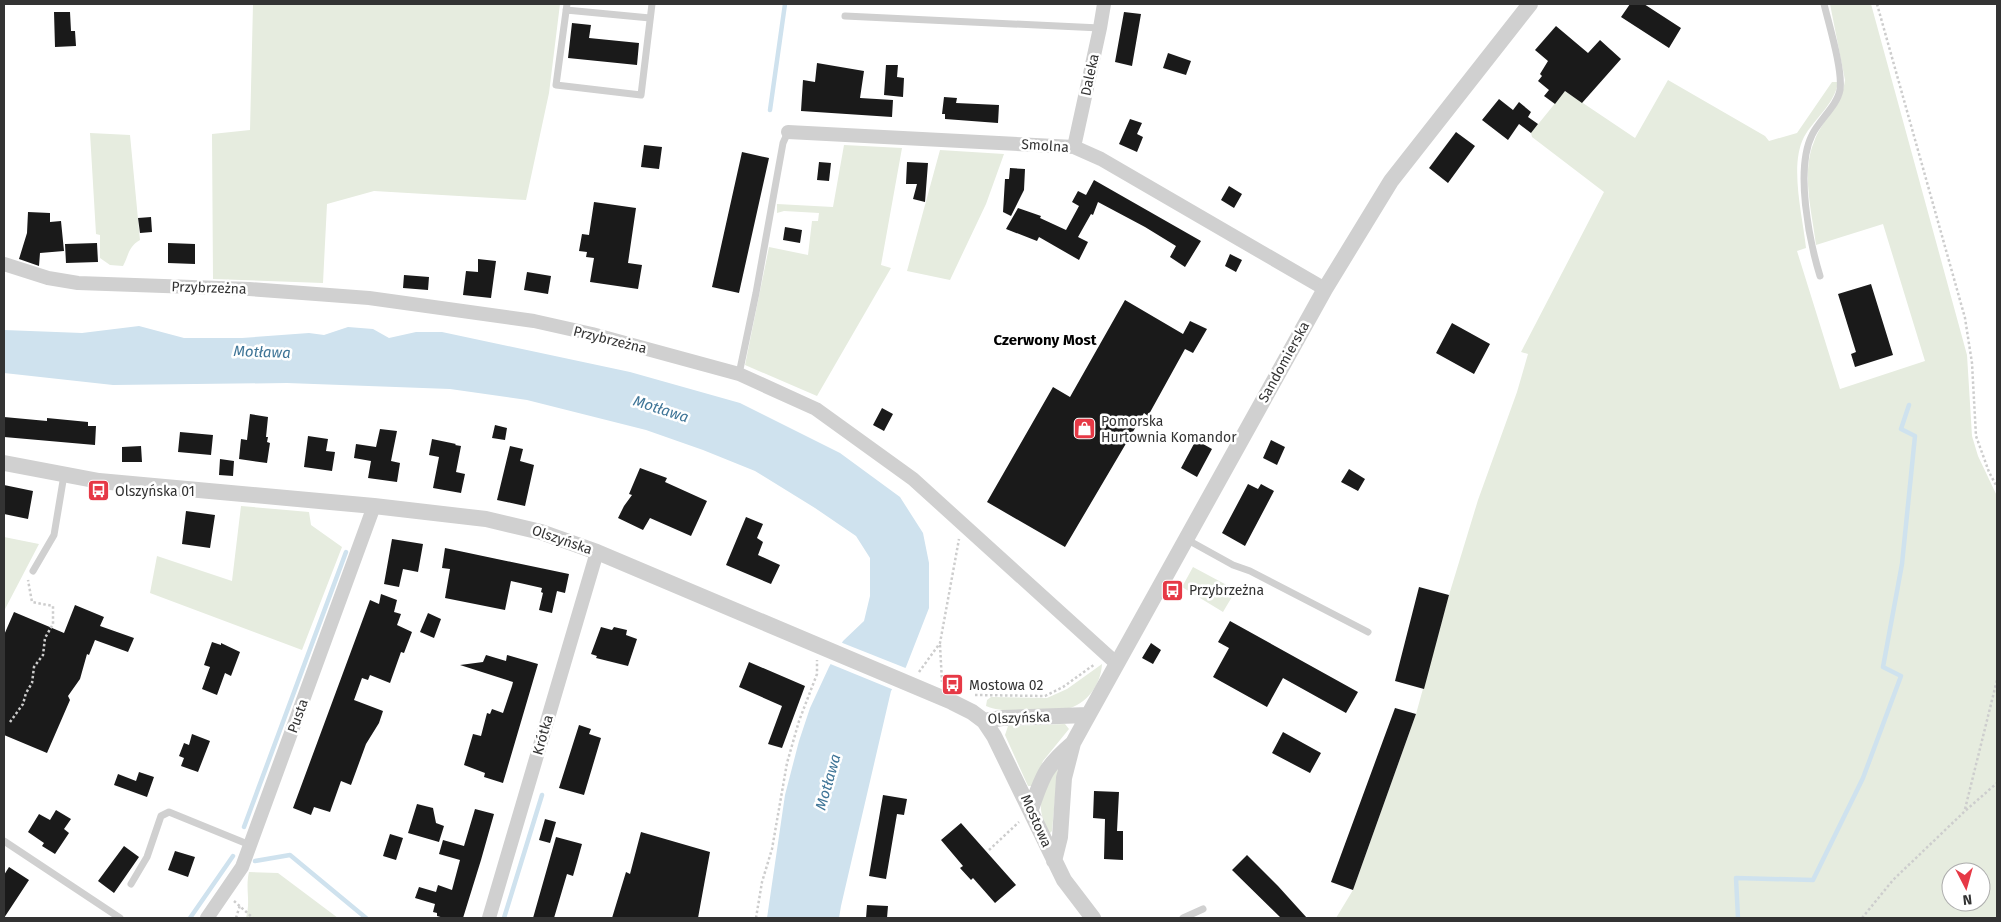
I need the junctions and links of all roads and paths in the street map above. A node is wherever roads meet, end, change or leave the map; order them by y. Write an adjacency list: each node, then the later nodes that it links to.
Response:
1 (652, 4): 8 (lane)
2 (1104, 4): 9 (street, Daleka)
3 (1530, 4): 14 (street, Sandomierska)
4 (1824, 4): 13 (lane)
5 (1877, 4): 18 (path)
6 (566, 7): 8 (lane); 8 (lane)
7 (845, 16): 9 (lane)
8 (650, 18)
9 (1100, 28): 11 (street, Daleka)
10 (788, 132): 11 (street, Smolna); 15 (lane)
11 (1074, 147): 14 (street, Smolna)
12 (4, 264): 15 (street, Przybrzeżna)
13 (1820, 276)
14 (1325, 289): 21 (street, Sandomierska)
15 (739, 374): 20 (street, Przybrzeżna)
16 (4, 463): 17 (street, Olszyńska)
17 (64, 475): 19 (street, Olszyńska); 23 (lane)
18 (1997, 487)
19 (374, 506): 22 (street, Olszyńska); 40 (street, Pusta)
20 (961, 522): 25 (path); 27 (street, Przybrzeżna)
21 (1186, 539): 24 (lane); 27 (street, Sandomierska)
22 (597, 552): 26 (street, Olszyńska); 51 (street, Krótka)
23 (33, 571): 34 (path)
24 (1368, 632)
25 (940, 644): 28 (path); 30 (path)
26 (825, 648): 28 (street, Olszyńska); 52 (path)
27 (1111, 659): 31 (path); 32 (street, Sandomierska)
28 (914, 679): 33 (street, Olszyńska)
29 (1997, 680): 37 (path)
30 (934, 682)
31 (967, 695)
32 (1088, 715): 33 (street, Olszyńska); 35 (street, Sandomierska)
33 (984, 721): 38 (street, Mostowa)
34 (10, 722)
35 (1073, 743): 38 (street, Sandomierska); 42 (street, Sandomierska)
36 (1997, 783): 37 (path)
37 (1965, 811): 55 (path)
38 (1027, 814): 41 (path); 42 (street, Mostowa)
39 (4, 841): 47 (lane)
40 (251, 846): 43 (lane); 48 (street, Pusta)
41 (989, 850)
42 (1054, 861): 53 (street, Mostowa)
43 (131, 884)
44 (234, 900): 45 (path)
45 (240, 905): 49 (path); 50 (path)
46 (1204, 909): 54 (lane)
47 (120, 918)
48 (207, 918)
49 (236, 918)
50 (253, 918)
51 (489, 918)
52 (756, 918)
53 (1094, 918)
54 (1183, 918)
55 (1862, 918)

